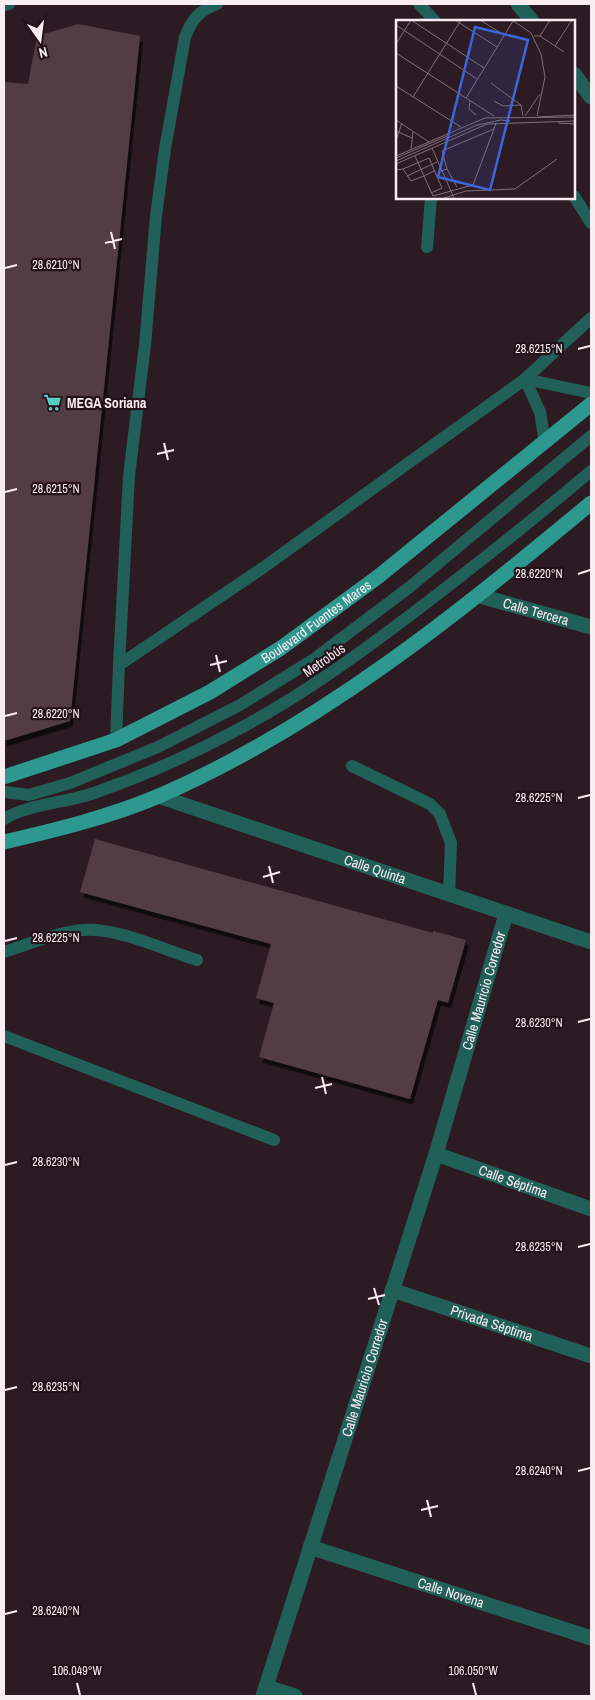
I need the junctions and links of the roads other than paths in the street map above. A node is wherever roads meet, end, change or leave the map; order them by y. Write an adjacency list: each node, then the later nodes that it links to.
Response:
1 (9, 4): 5 (lane)
2 (217, 4): 24 (lane)
3 (419, 4): 6 (lane)
4 (518, 4): 7 (street)
5 (4, 5)
6 (434, 20)
7 (531, 20)
8 (575, 75): 9 (street)
9 (591, 97)
10 (575, 198): 12 (lane)
11 (431, 199): 13 (lane)
12 (591, 223)
13 (428, 247)
14 (591, 318): 15 (lane)
15 (525, 379): 16 (lane); 19 (lane); 24 (lane)
16 (591, 393)
17 (591, 404): 19 (main road, Boulevard Fuentes Mares)
18 (591, 436): 28 (lane)
19 (545, 442): 25 (main road, Boulevard Fuentes Mares)
20 (591, 472): 30 (lane, Metrobús)
21 (591, 503): 22 (main road)
22 (480, 596): 23 (street, Calle Tercera); 29 (main road)
23 (591, 627)
24 (119, 665): 25 (lane)
25 (116, 740): 27 (main road, Boulevard Fuentes Mares)
26 (352, 766): 32 (lane)
27 (4, 777)
28 (4, 792)
29 (158, 796): 31 (main road); 32 (street, Calle Quinta)
30 (4, 819)
31 (4, 842)
32 (449, 896): 33 (street, Calle Quinta)
33 (506, 914): 34 (street, Calle Quinta); 39 (street, Calle Mauricio Corredor)
34 (591, 942)
35 (4, 952): 36 (lane)
36 (196, 960)
37 (4, 1036): 38 (lane)
38 (274, 1140)
39 (436, 1154): 40 (street, Calle Séptima); 41 (street, Calle Mauricio Corredor)
40 (591, 1209)
41 (392, 1290): 42 (street, Privada Séptima); 43 (street, Calle Mauricio Corredor)
42 (591, 1356)
43 (310, 1547): 44 (street, Calle Novena); 45 (street, Calle Mauricio Corredor)
44 (591, 1638)
45 (264, 1692): 46 (street)
46 (295, 1696)

